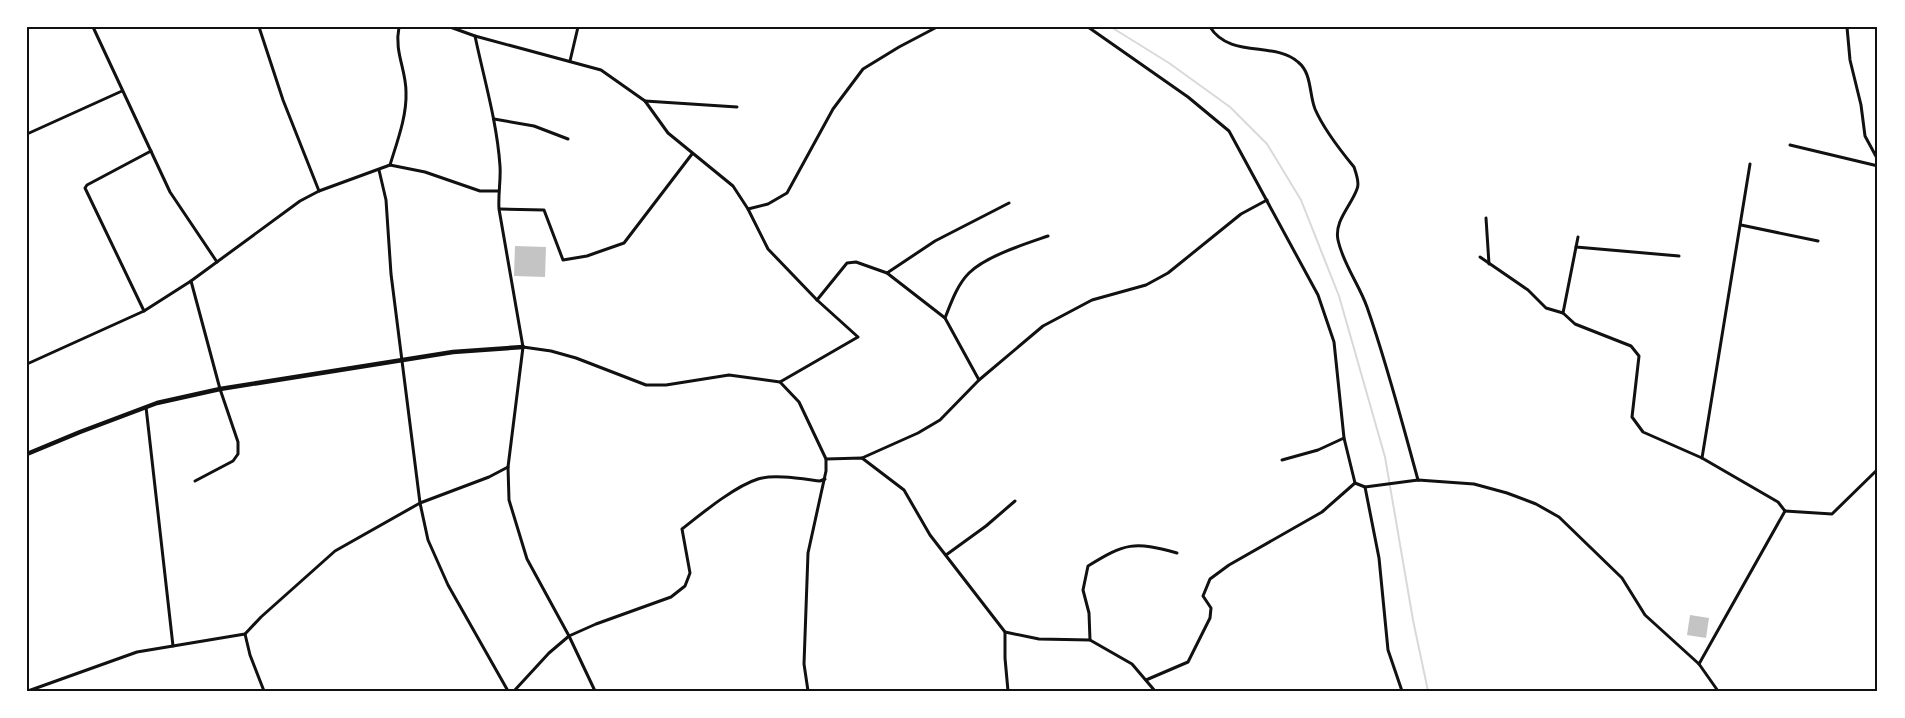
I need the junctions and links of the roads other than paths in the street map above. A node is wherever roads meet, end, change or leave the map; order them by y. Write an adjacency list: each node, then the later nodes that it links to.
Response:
1 (93, 27): 12 (street)
2 (260, 27): 26 (street)
3 (399, 27): 23 (street)
4 (450, 27): 10 (street)
5 (578, 27): 11 (street)
6 (937, 27): 31 (street)
7 (1088, 27): 28 (street)
8 (1210, 27): 64 (street)
9 (1847, 27): 21 (street)
10 (475, 36): 11 (street); 15 (street)
11 (570, 61): 13 (street)
12 (122, 91): 16 (street); 19 (street)
13 (645, 101): 14 (street); 20 (street)
14 (737, 107)
15 (494, 119): 17 (street); 27 (street)
16 (27, 134)
17 (568, 139)
18 (1790, 145): 24 (street)
19 (151, 151): 40 (street); 45 (street)
20 (692, 154): 30 (street); 31 (street)
21 (1878, 160)
22 (1750, 164): 33 (street)
23 (390, 165): 25 (street); 27 (street)
24 (1878, 166)
25 (379, 170): 26 (street); 49 (street)
26 (319, 191): 40 (street)
27 (498, 191): 30 (street)
28 (1267, 200): 51 (street); 55 (street)
29 (1010, 203): 42 (street)
30 (499, 209): 48 (street)
31 (748, 209): 44 (street)
32 (1486, 218): 41 (street)
33 (1740, 225): 36 (street); 58 (street)
34 (1048, 236): 47 (street)
35 (1578, 237): 37 (street)
36 (1818, 241)
37 (1576, 247): 38 (street); 46 (street)
38 (1678, 256)
39 (1480, 257): 41 (street)
40 (217, 262): 43 (street)
41 (1489, 264): 46 (street)
42 (887, 273): 44 (street); 47 (street)
43 (191, 281): 45 (street); 53 (street)
44 (817, 300): 52 (street)
45 (144, 311): 50 (street)
46 (1563, 313): 58 (street)
47 (945, 318): 51 (street)
48 (523, 347): 49 (street); 52 (street); 61 (street)
49 (402, 360): 53 (street); 69 (street)
50 (27, 364)
51 (979, 380): 57 (street)
52 (780, 382): 59 (street)
53 (220, 389): 54 (street); 65 (street)
54 (146, 407): 56 (street); 77 (street)
55 (1344, 438): 60 (street); 66 (street)
56 (27, 454)
57 (862, 458): 59 (street); 72 (street)
58 (1702, 458): 70 (street)
59 (826, 459): 63 (street)
60 (1282, 460)
61 (508, 466): 69 (street); 75 (street)
62 (1878, 469): 70 (street)
63 (825, 479): 75 (street); 85 (street)
64 (1418, 480): 67 (street); 78 (street)
65 (195, 481)
66 (1355, 483): 67 (street); 79 (street)
67 (1365, 487): 88 (street)
68 (1016, 501): 72 (street)
69 (420, 503): 74 (street); 82 (street)
70 (1785, 511): 78 (street)
71 (1177, 553): 76 (street)
72 (946, 555): 73 (street)
73 (1005, 632): 76 (street); 86 (street)
74 (245, 634): 77 (street); 81 (street)
75 (569, 636): 83 (street); 84 (street)
76 (1090, 640): 79 (street)
77 (173, 646): 80 (street)
78 (1699, 664): 89 (street)
79 (1146, 680): 87 (street)
80 (28, 691)
81 (264, 691)
82 (508, 691)
83 (514, 691)
84 (595, 691)
85 (808, 691)
86 (1008, 691)
87 (1155, 691)
88 (1401, 691)
89 (1718, 691)

